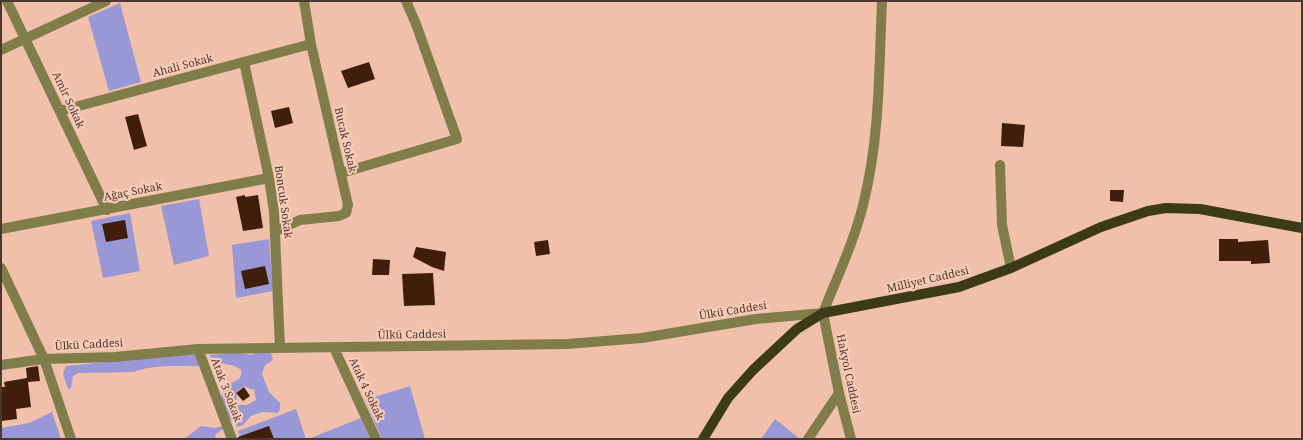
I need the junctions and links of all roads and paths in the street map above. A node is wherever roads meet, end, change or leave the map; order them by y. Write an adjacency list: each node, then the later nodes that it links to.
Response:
1 (7, 1): 6 (street, Amir Sokak)
2 (106, 1): 6 (street)
3 (304, 1): 7 (street, Bucak Sokak)
4 (406, 1): 12 (street)
5 (882, 1): 20 (street)
6 (26, 39): 8 (street); 10 (street, Amir Sokak)
7 (311, 44): 9 (street, Ahali Sokak); 12 (street, Bucak Sokak)
8 (1, 50)
9 (244, 62): 10 (street, Ahali Sokak); 13 (street, Boncuk Sokak)
10 (60, 111): 14 (street, Amir Sokak)
11 (1000, 165): 19 (street)
12 (341, 173): 17 (street, Bucak Sokak)
13 (269, 178): 14 (street, Ağaç Sokak); 17 (street, Boncuk Sokak)
14 (107, 210): 16 (street, Ağaç Sokak)
15 (1302, 228): 19 (main road, Milliyet Caddesi)
16 (1, 229)
17 (276, 231): 21 (street, Boncuk Sokak)
18 (1, 268): 24 (street)
19 (1011, 268): 20 (main road, Milliyet Caddesi)
20 (823, 313): 22 (street, Ülkü Caddesi); 26 (street, Hakyol Caddesi); 30 (main road)
21 (280, 348): 22 (street, Ülkü Caddesi); 23 (street, Ülkü Caddesi)
22 (334, 348): 29 (street, Atak 4 Sokak)
23 (198, 349): 24 (street, Ülkü Caddesi); 28 (street, Atak 3 Sokak)
24 (44, 359): 25 (street, Ülkü Caddesi); 27 (street)
25 (1, 365)
26 (839, 393): 31 (street); 32 (street, Hakyol Caddesi)
27 (71, 439)
28 (232, 439)
29 (376, 439)
30 (703, 439)
31 (808, 439)
32 (851, 439)

